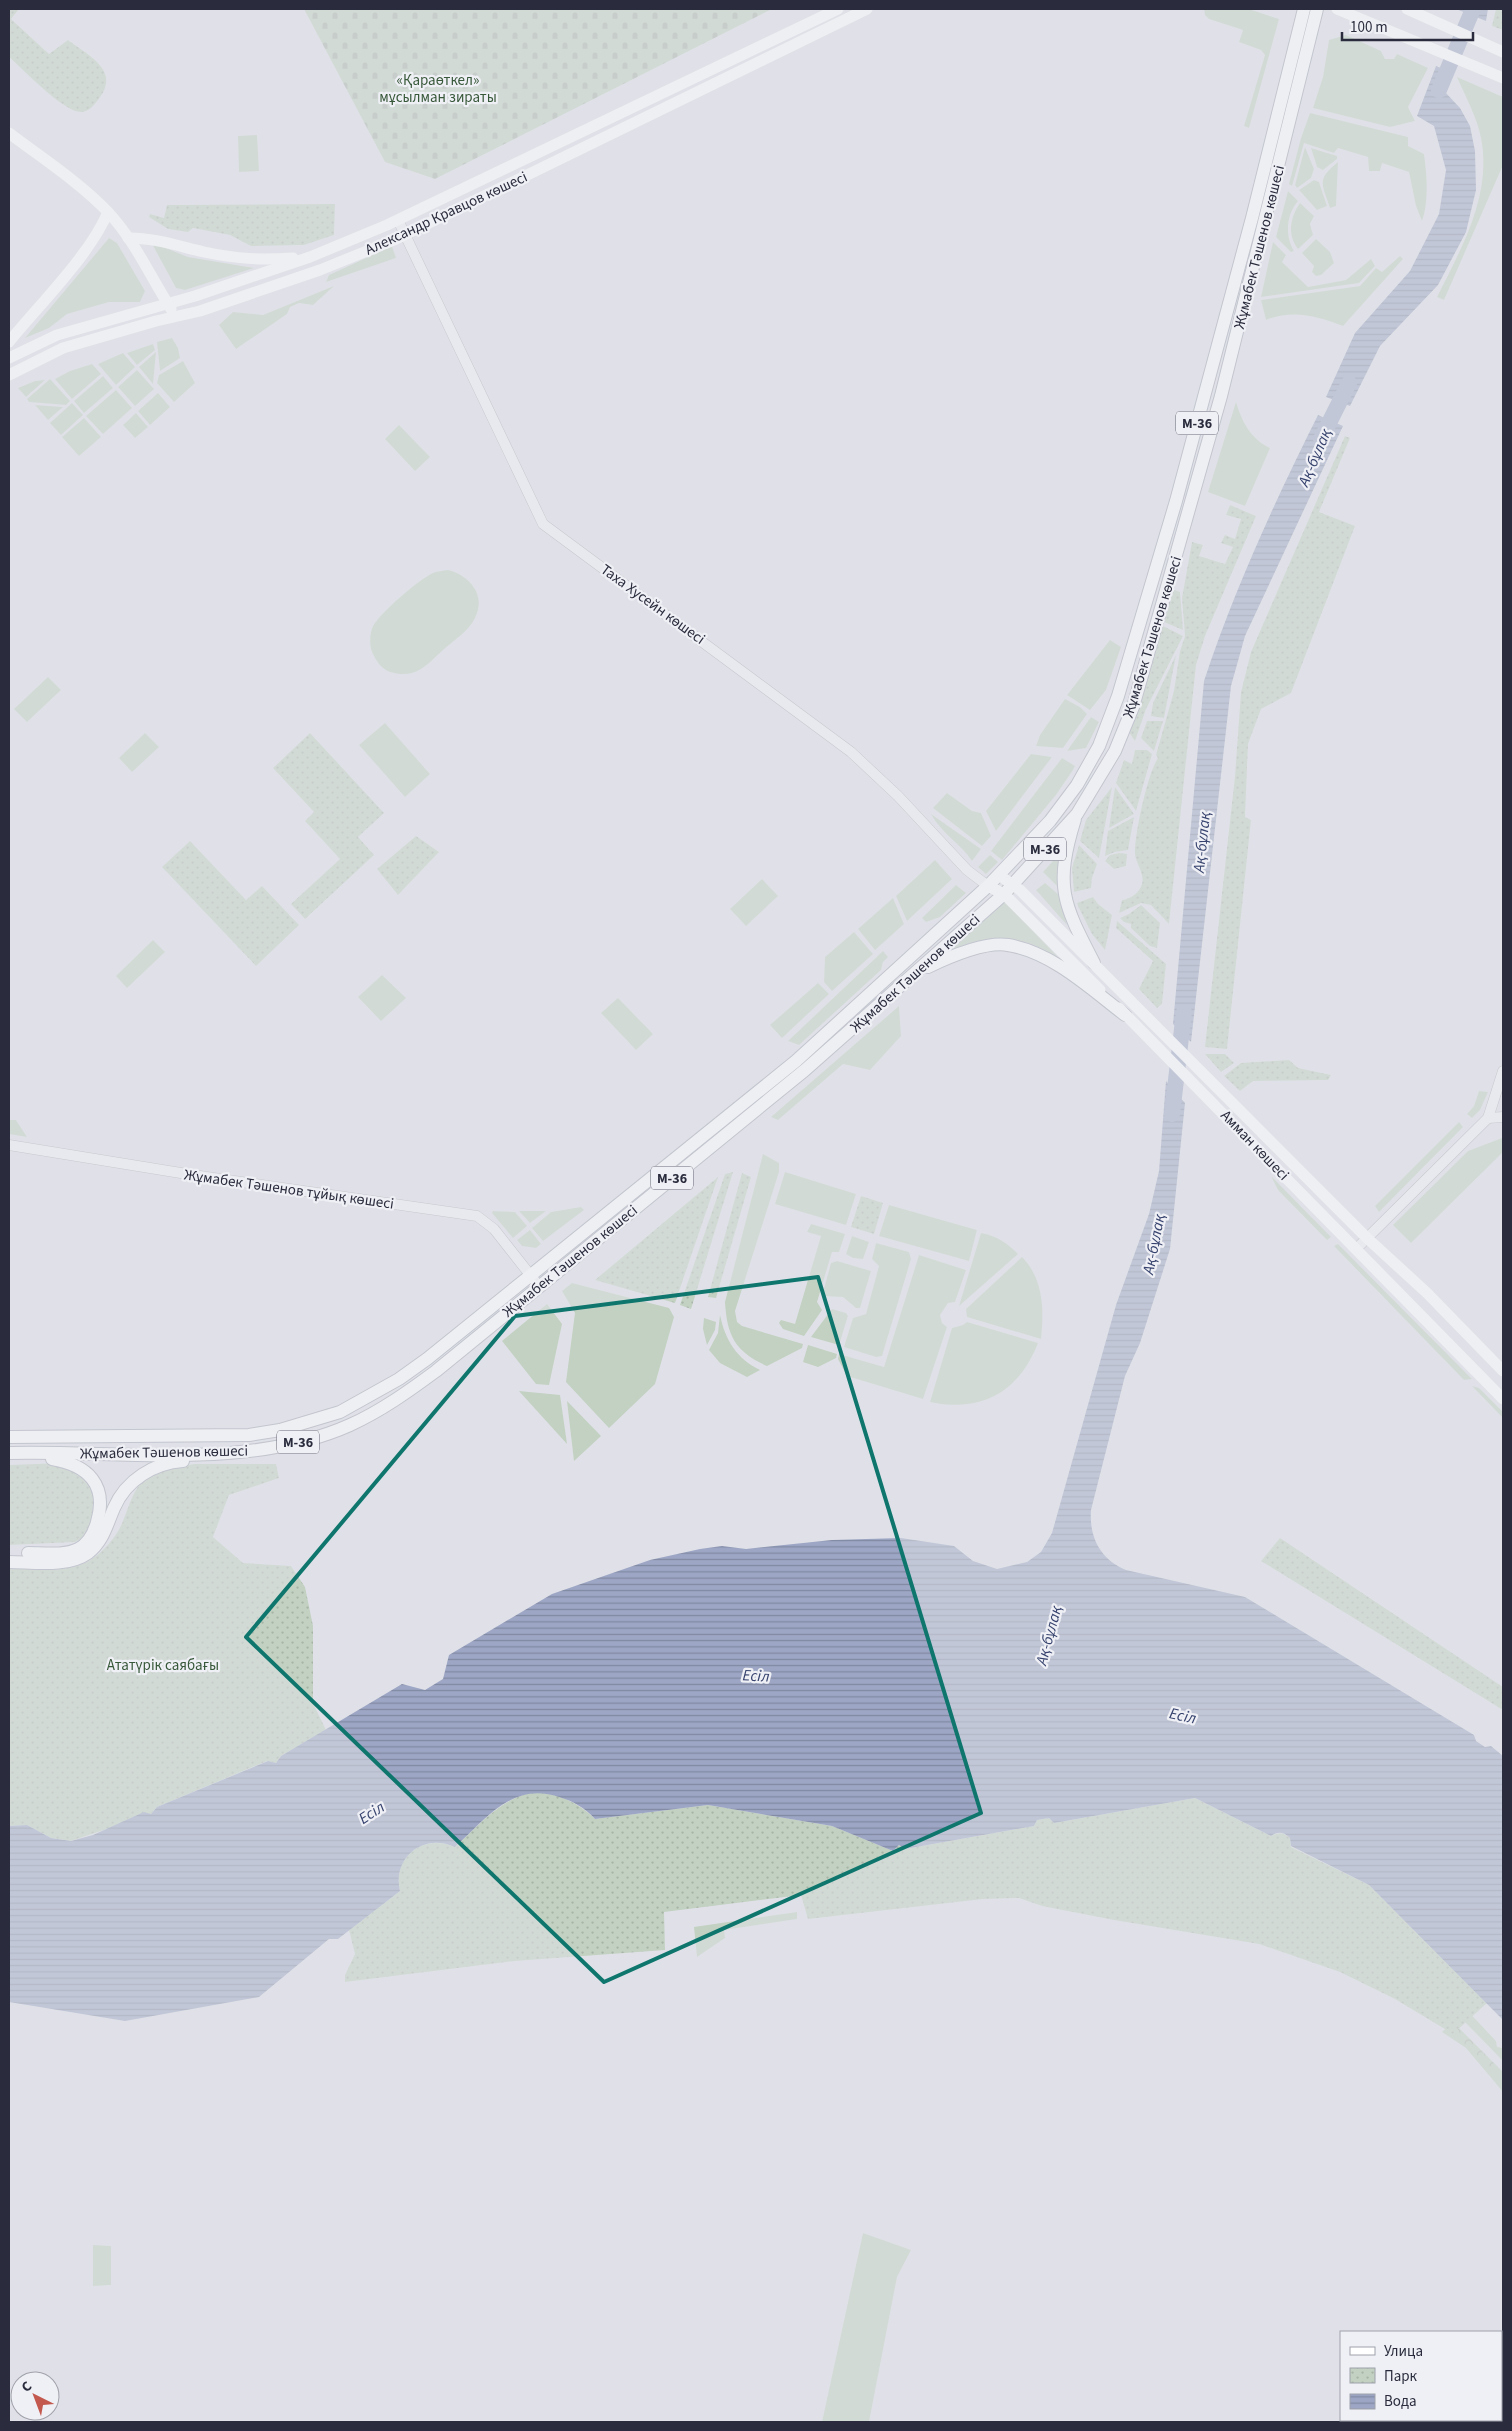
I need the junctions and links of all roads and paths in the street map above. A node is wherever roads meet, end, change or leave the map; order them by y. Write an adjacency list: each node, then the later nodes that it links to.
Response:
1 (838, 9): 11 (main road, Александр Кравцов көшесі)
2 (867, 9): 12 (main road, Александр Кравцов көшесі)
3 (1304, 9): 21 (main road, Жұмабек Тәшенов көшесі / M-36)
4 (1317, 9): 20 (main road, Жұмабек Тәшенов көшесі / M-36)
5 (1337, 9): 8 (main road)
6 (1407, 9): 7 (main road)
7 (1503, 52)
8 (1503, 78)
9 (9, 133): 10 (main road)
10 (108, 212): 13 (main road); 17 (main road)
11 (398, 220): 12 (street, Таха Хусейн көшесі); 14 (main road, Александр Кравцов көшесі)
12 (405, 234): 16 (main road, Александр Кравцов көшесі); 23 (street, Таха Хусейн көшесі)
13 (128, 238): 14 (main road); 15 (main road)
14 (310, 257): 15 (main road, Александр Кравцов көшесі)
15 (167, 303): 16 (main road); 18 (main road, Александр Кравцов көшесі)
16 (175, 317): 19 (main road, Александр Кравцов көшесі)
17 (9, 342)
18 (9, 358)
19 (9, 375)
20 (1077, 814): 22 (main road, Жұмабек Тәшенов көшесі / M-36); 25 (main road)
21 (999, 875): 22 (main road, Амман көшесі); 23 (main road, Жұмабек Тәшенов көшесі / M-36)
22 (1014, 884): 24 (main road, Жұмабек Тәшенов көшесі / M-36); 25 (main road, Амман көшесі)
23 (988, 886): 24 (main road, Таха Хусейн көшесі); 34 (main road, Жұмабек Тәшенов көшесі / M-36)
24 (1004, 894): 26 (main road, Жұмабек Тәшенов көшесі / M-36); 27 (main road, Амман көшесі)
25 (1094, 963): 32 (main road, Амман көшесі)
26 (912, 975): 27 (main road); 35 (main road, Жұмабек Тәшенов көшесі / M-36)
27 (1126, 1015): 33 (main road, Амман көшесі)
28 (1503, 1071): 30 (street)
29 (1503, 1117): 30 (street)
30 (1488, 1118): 32 (street)
31 (9, 1145): 34 (street, Жұмабек Тәшенов тұйық көшесі)
32 (1367, 1238): 33 (street); 36 (main road, Амман көшесі)
33 (1357, 1248): 37 (main road, Амман көшесі)
34 (530, 1274): 35 (street, Жұмабек Тәшенов тұйық көшесі); 38 (main road, Жұмабек Тәшенов көшесі / M-36)
35 (539, 1286): 39 (main road, Жұмабек Тәшенов көшесі / M-36)
36 (1503, 1371)
37 (1503, 1399)
38 (9, 1437)
39 (278, 1447): 40 (main road, Жұмабек Тәшенов көшесі / M-36); 42 (main road)
40 (11, 1453): 41 (main road)
41 (9, 1554)
42 (9, 1562)

